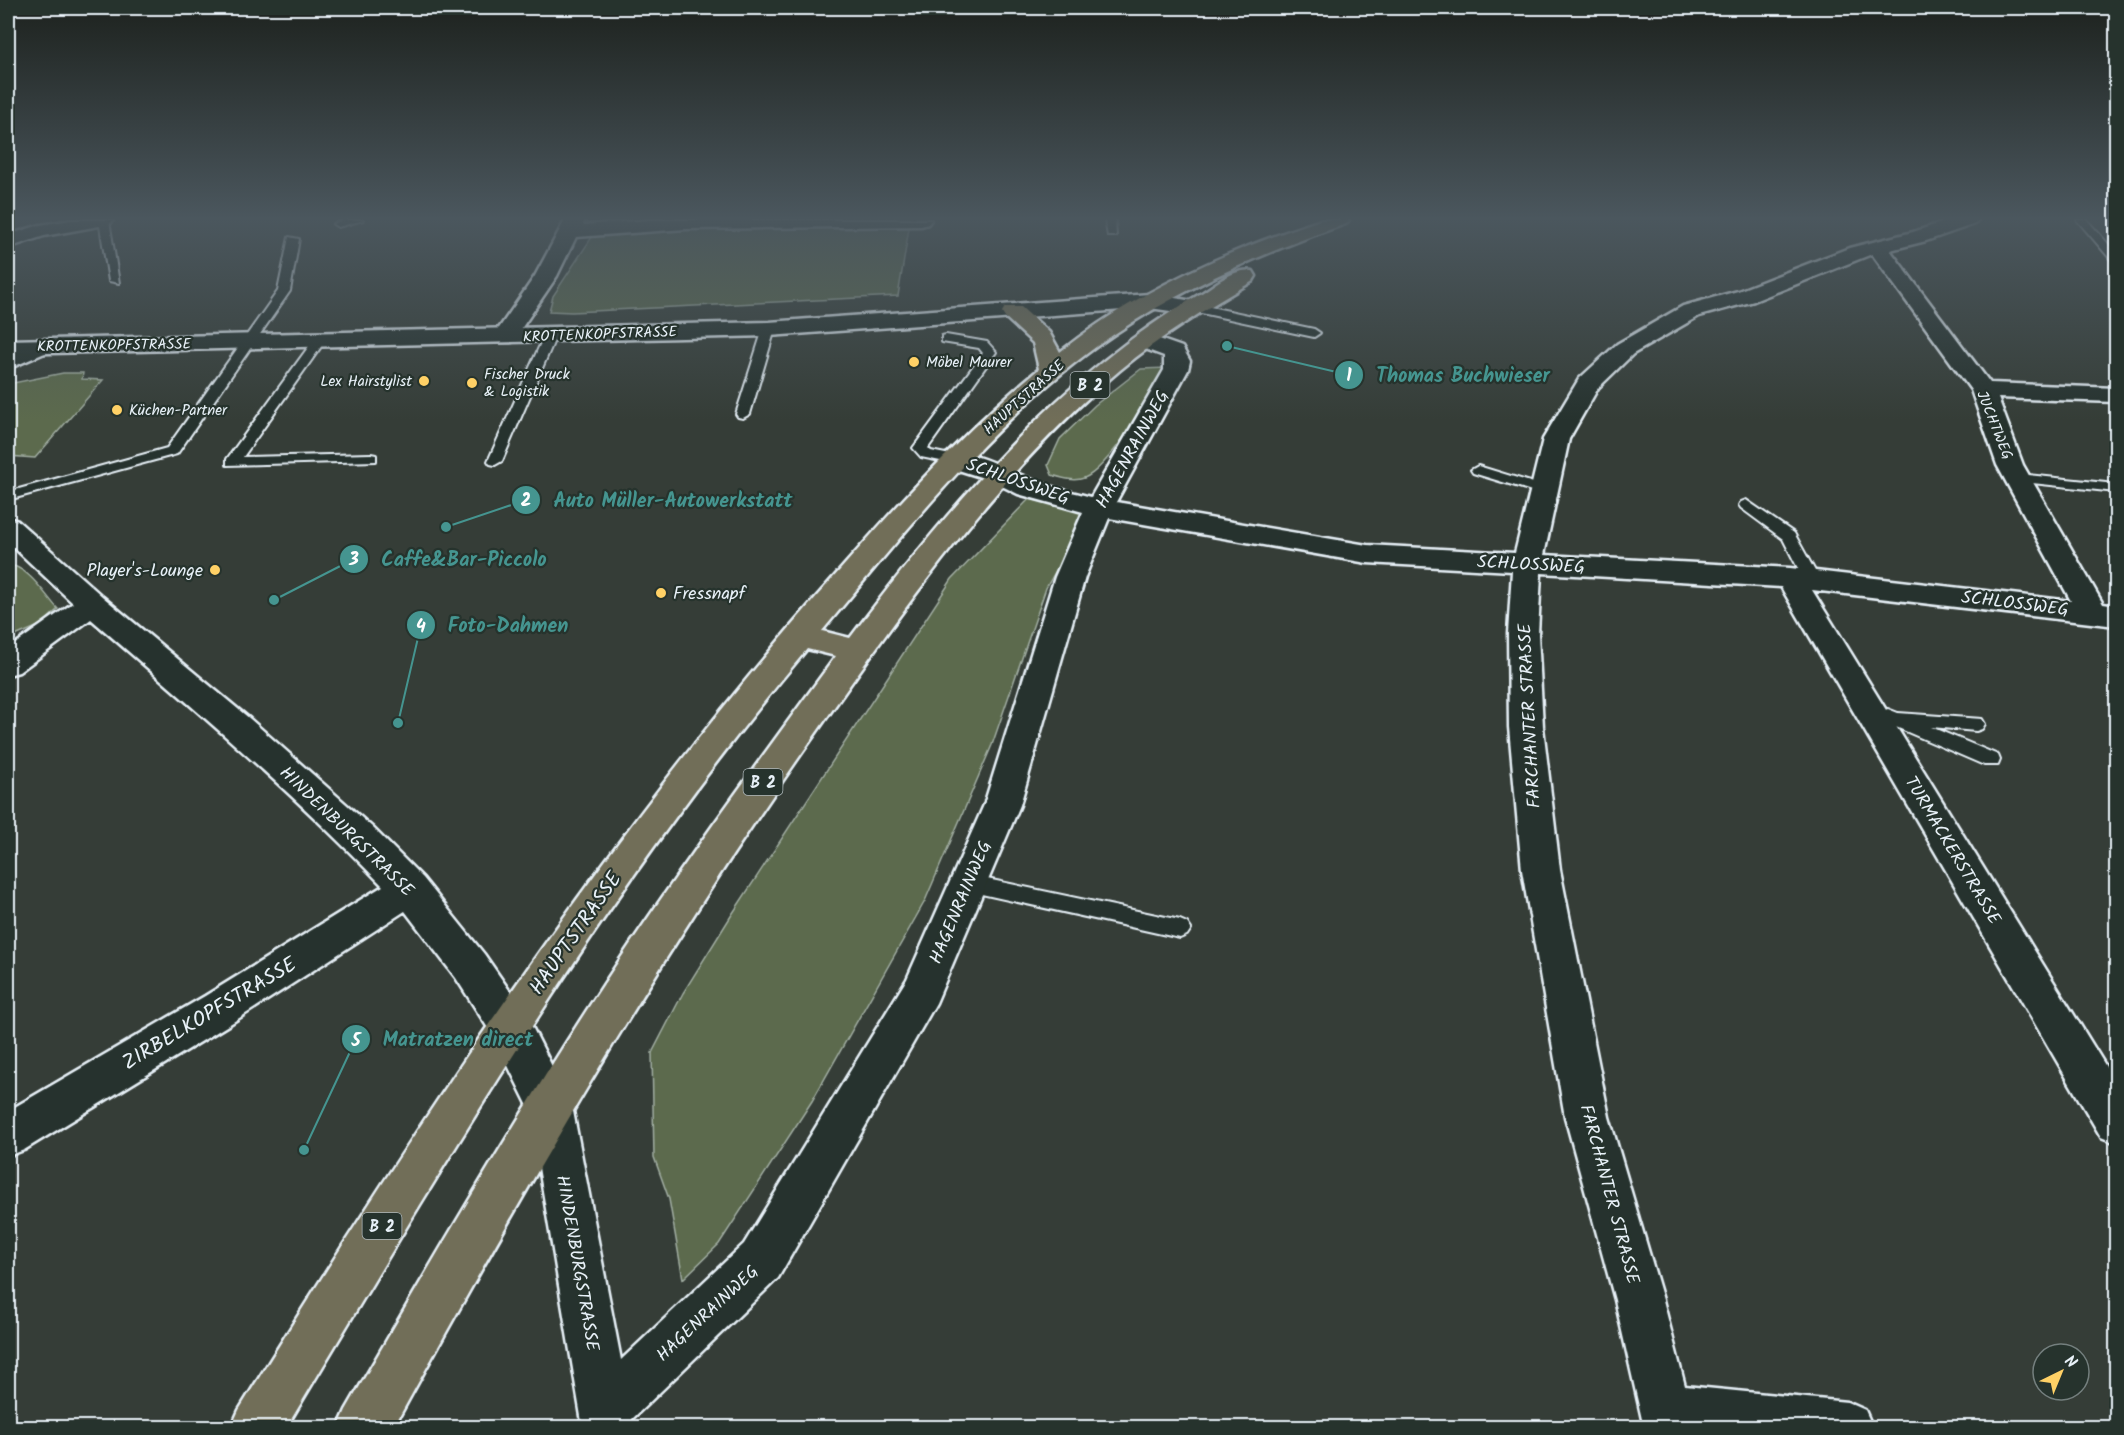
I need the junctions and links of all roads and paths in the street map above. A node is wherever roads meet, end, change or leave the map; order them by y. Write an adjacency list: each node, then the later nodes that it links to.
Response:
1 (285, 287): 17 (lane)
2 (538, 287): 13 (street)
3 (1178, 287): 7 (main road, HAUPTSTRASSE / B 2)
4 (1227, 287): 8 (main road, HAUPTSTRASSE / B 2)
5 (1769, 287): 32 (street, FARCHANTER STRASSE)
6 (1907, 287): 22 (street, JUCHTWEG)
7 (1150, 301): 8 (street, KROTTENKOPFSTRASSE); 9 (street, KROTTENKOPFSTRASSE); 21 (main road, HAUPTSTRASSE / B 2)
8 (1191, 307): 11 (lane); 16 (main road, HAUPTSTRASSE / B 2)
9 (1013, 312): 10 (street, KROTTENKOPFSTRASSE); 21 (main road)
10 (769, 329): 12 (street, KROTTENKOPFSTRASSE); 24 (lane)
11 (1314, 333)
12 (550, 336): 13 (street, KROTTENKOPFSTRASSE); 26 (lane)
13 (504, 337): 15 (street, KROTTENKOPFSTRASSE)
14 (946, 339): 27 (lane)
15 (319, 341): 17 (street, KROTTENKOPFSTRASSE); 25 (lane)
16 (1144, 341): 29 (main road, HAUPTSTRASSE / B 2); 35 (street, HAGENRAINWEG)
17 (249, 342): 19 (street, KROTTENKOPFSTRASSE); 33 (lane)
18 (8, 347): 19 (street, KROTTENKOPFSTRASSE)
19 (39, 347): 20 (street)
20 (8, 362)
21 (1051, 371): 27 (main road, HAUPTSTRASSE / B 2)
22 (1983, 390): 23 (street); 30 (street, JUCHTWEG)
23 (2116, 395)
24 (743, 414)
25 (371, 458)
26 (495, 460)
27 (955, 460): 29 (street, SCHLOSSWEG); 41 (main road, HAUPTSTRASSE / B 2)
28 (1478, 470): 32 (lane)
29 (999, 474): 35 (street, SCHLOSSWEG); 42 (main road, HAUPTSTRASSE / B 2)
30 (2018, 478): 31 (lane); 40 (street, JUCHTWEG)
31 (2116, 488)
32 (1545, 491): 37 (street, FARCHANTER STRASSE)
33 (8, 496)
34 (1746, 505): 38 (lane)
35 (1099, 508): 37 (street, SCHLOSSWEG); 47 (street, HAGENRAINWEG)
36 (8, 527): 39 (street, HINDENBURGSTRASSE)
37 (1527, 564): 38 (street, SCHLOSSWEG); 55 (street, FARCHANTER STRASSE)
38 (1802, 580): 40 (street, SCHLOSSWEG); 44 (street, TURMACKERSTRASSE)
39 (92, 604): 43 (street); 48 (street, HINDENBURGSTRASSE)
40 (2105, 614)
41 (798, 636): 42 (main road); 50 (main road, HAUPTSTRASSE / B 2)
42 (856, 650): 51 (main road, HAUPTSTRASSE / B 2)
43 (8, 664)
44 (1879, 716): 45 (lane); 46 (lane); 52 (street, TURMACKERSTRASSE)
45 (1976, 724)
46 (1991, 760)
47 (968, 883): 49 (lane); 54 (street, HAGENRAINWEG)
48 (410, 889): 50 (street, HINDENBURGSTRASSE); 53 (street, ZIRBELKOPFSTRASSE)
49 (1180, 929)
50 (510, 1026): 51 (street, HINDENBURGSTRASSE); 56 (main road, HAUPTSTRASSE / B 2)
51 (550, 1106): 54 (street, HINDENBURGSTRASSE); 57 (main road, HAUPTSTRASSE / B 2)
52 (2116, 1122)
53 (8, 1135)
54 (607, 1419)
55 (1669, 1419): 58 (street)
56 (257, 1428)
57 (364, 1428)
58 (1847, 1428)

